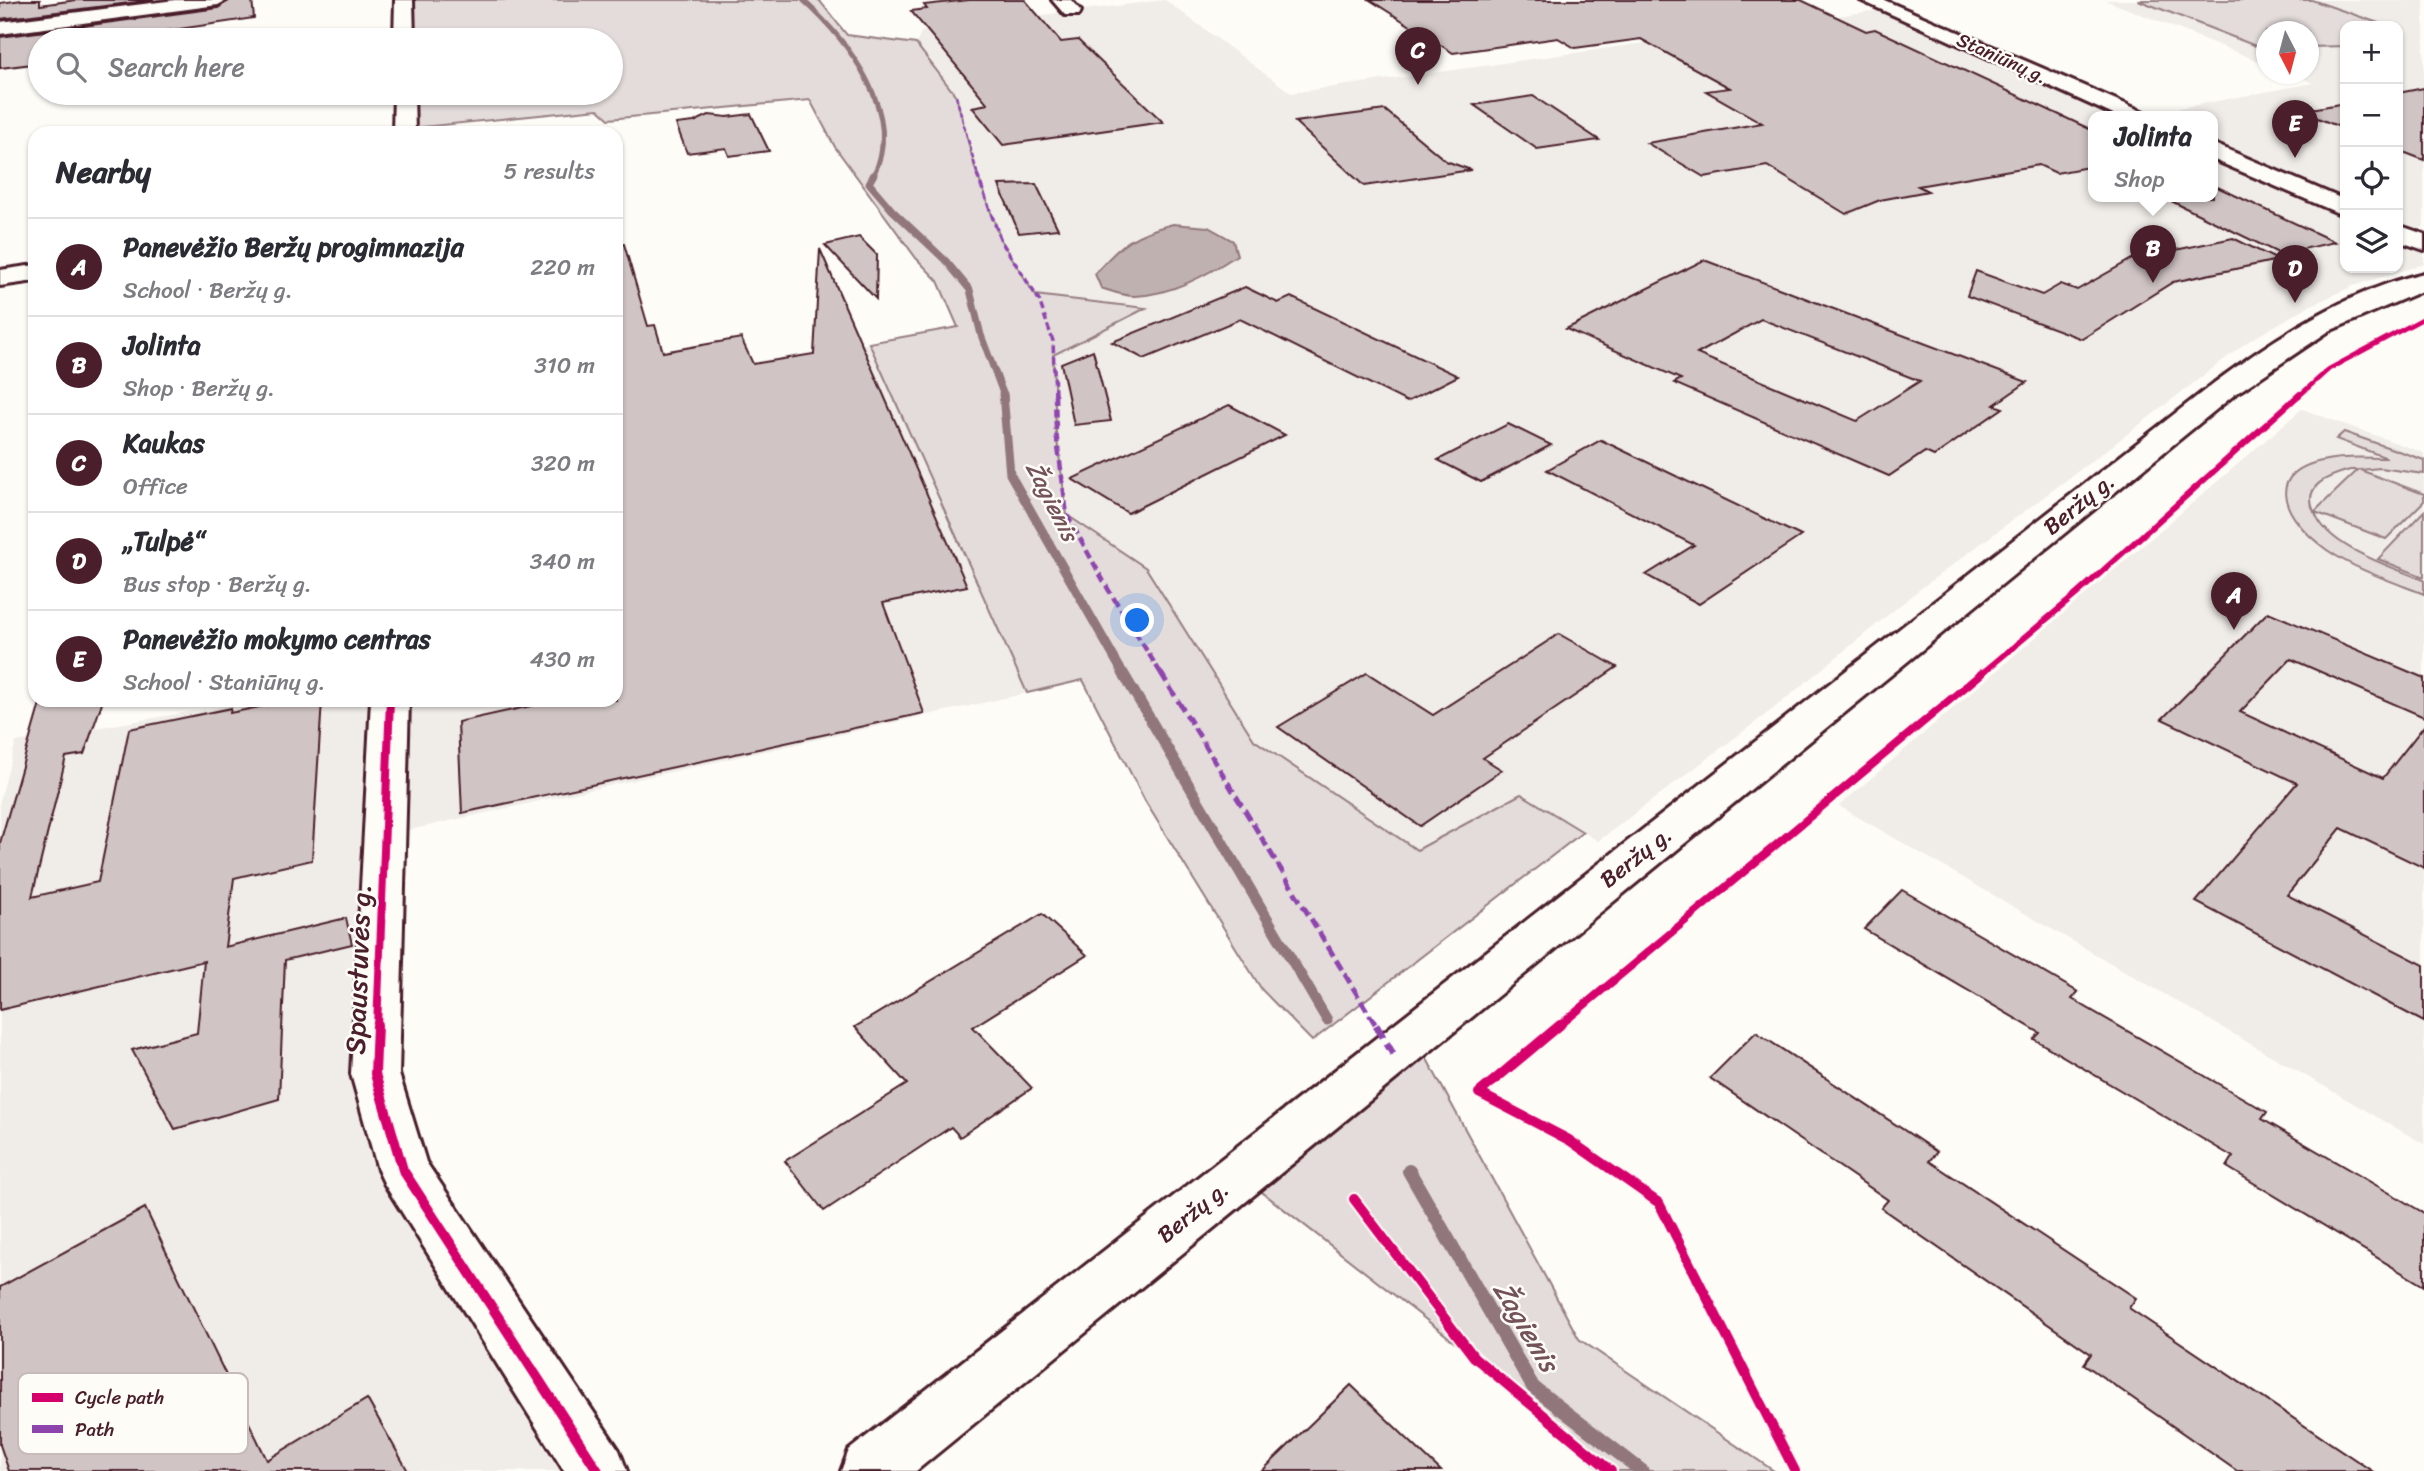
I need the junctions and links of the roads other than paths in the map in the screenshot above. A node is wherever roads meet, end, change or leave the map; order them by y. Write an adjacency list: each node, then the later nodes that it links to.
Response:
1 (218, 0): 4 (street)
2 (404, 0): 5 (street)
3 (1869, 0): 7 (street, Staniūnų g.)
4 (0, 28)
5 (404, 28)
6 (404, 105): 8 (street)
7 (2122, 111)
8 (404, 126)
9 (2218, 152): 10 (street)
10 (2340, 207)
11 (2403, 234): 12 (street)
12 (2424, 243)
13 (28, 273): 14 (street)
14 (0, 278)
15 (2424, 281): 18 (street, Beržų g.)
16 (390, 707): 17 (street, Spaustuvės g.)
17 (598, 1471)
18 (870, 1471)

